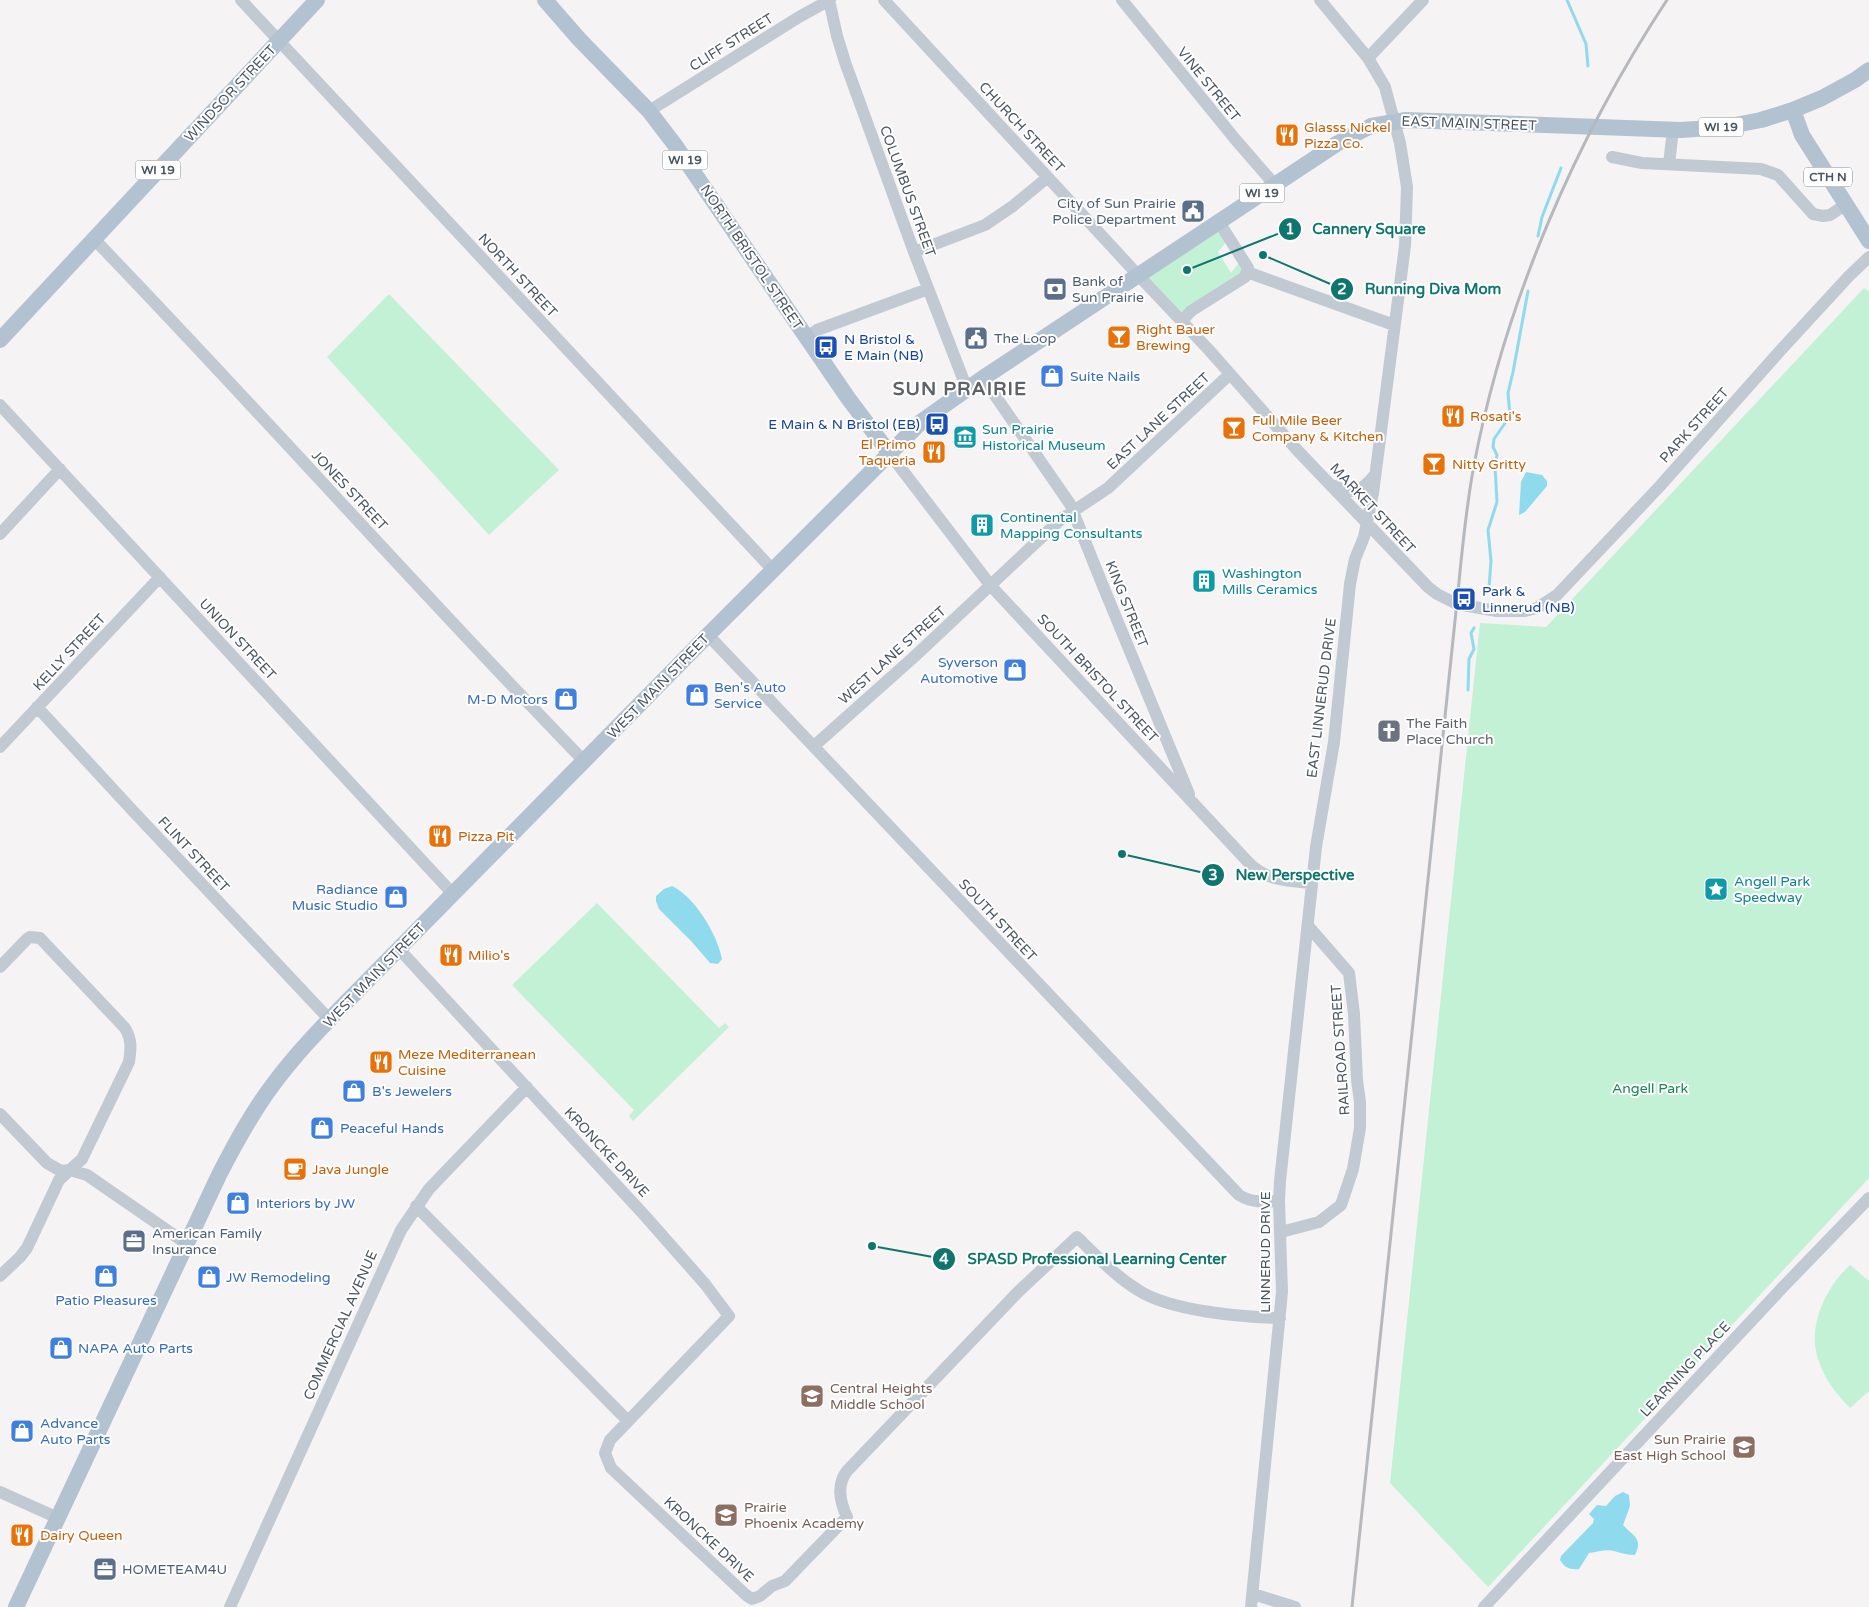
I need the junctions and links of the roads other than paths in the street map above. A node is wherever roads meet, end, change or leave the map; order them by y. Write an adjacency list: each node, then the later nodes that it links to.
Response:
1 (241, 0): 9 (street, NORTH STREET)
2 (317, 0): 9 (main road, WINDSOR STREET / WI 19)
3 (545, 0): 13 (main road, NORTH BRISTOL STREET / WI 19)
4 (829, 0): 13 (street, CLIFF STREET); 24 (street, COLUMBUS STREET)
5 (884, 0): 18 (street, CHURCH STREET)
6 (1122, 0): 19 (street, VINE STREET)
7 (1320, 0): 10 (street, EAST LINNERUD DRIVE)
8 (1423, 0): 10 (street)
9 (279, 40): 22 (main road, WINDSOR STREET / WI 19); 44 (street, NORTH STREET)
10 (1368, 58): 14 (street, EAST LINNERUD DRIVE)
11 (1869, 70): 12 (main road, EAST MAIN STREET / WI 19)
12 (1793, 110): 15 (main road, EAST MAIN STREET / WI 19); 20 (main road, CTH N)
13 (649, 111): 31 (main road, NORTH BRISTOL STREET / WI 19)
14 (1393, 121): 15 (main road, EAST MAIN STREET / WI 19); 19 (main road, EAST MAIN STREET / WI 19); 30 (street, EAST LINNERUD DRIVE)
15 (1673, 130): 17 (street)
16 (1612, 157): 17 (street)
17 (1669, 164): 20 (street)
18 (1048, 177): 24 (street); 27 (street, CHURCH STREET)
19 (1275, 185): 21 (main road, EAST MAIN STREET / WI 19)
20 (1845, 205): 23 (main road, CTH N)
21 (1222, 227): 26 (street); 27 (main road, EAST MAIN STREET / WI 19)
22 (94, 239): 32 (main road, WINDSOR STREET / WI 19); 52 (street, JONES STREET)
23 (1869, 241)
24 (914, 252): 28 (street, COLUMBUS STREET)
25 (1869, 257): 47 (street, PARK STREET)
26 (1247, 269): 29 (street); 30 (street)
27 (1138, 276): 29 (street, MARKET STREET); 34 (main road, EAST MAIN STREET / WI 19)
28 (928, 289): 31 (street); 35 (street, COLUMBUS STREET)
29 (1182, 321): 33 (street, MARKET STREET)
30 (1394, 325): 39 (street, EAST LINNERUD DRIVE)
31 (806, 336): 37 (main road, NORTH BRISTOL STREET / WI 19)
32 (0, 340)
33 (1230, 374): 40 (street, MARKET STREET); 41 (street, EAST LANE STREET)
34 (983, 378): 35 (main road, EAST MAIN STREET / WI 19); 41 (street, KING STREET)
35 (967, 389): 37 (main road, EAST MAIN STREET / WI 19)
36 (0, 405): 38 (street, UNION STREET)
37 (890, 454): 44 (main road, WEST MAIN STREET); 46 (street, SOUTH BRISTOL STREET)
38 (60, 470): 43 (street); 45 (street, UNION STREET)
39 (1375, 475): 40 (street); 42 (street, EAST LINNERUD DRIVE)
40 (1328, 482): 42 (street, MARKET STREET)
41 (1073, 510): 46 (street, EAST LANE STREET); 53 (street, KING STREET)
42 (1366, 523): 47 (street, MARKET STREET); 54 (street, EAST LINNERUD DRIVE)
43 (0, 534)
44 (773, 570): 48 (main road, WEST MAIN STREET)
45 (160, 577): 49 (street, KELLY STREET); 55 (street, UNION STREET)
46 (991, 586): 50 (street, WEST LANE STREET); 53 (street, SOUTH BRISTOL STREET)
47 (1537, 608)
48 (708, 635): 50 (street, SOUTH STREET); 52 (main road, WEST MAIN STREET)
49 (38, 707): 51 (street, KELLY STREET); 59 (street, FLINT STREET)
50 (814, 746): 64 (street, SOUTH STREET)
51 (0, 747)
52 (584, 761): 55 (main road, WEST MAIN STREET)
53 (1192, 801): 54 (street, SOUTH BRISTOL STREET)
54 (1312, 883): 56 (street, EAST LINNERUD DRIVE)
55 (453, 894): 57 (main road, WEST MAIN STREET)
56 (1309, 927): 64 (street, LINNERUD DRIVE); 66 (street, RAILROAD STREET)
57 (399, 949): 59 (main road, WEST MAIN STREET); 60 (street, KRONCKE DRIVE)
58 (0, 967): 62 (street)
59 (330, 1020): 67 (main road, WEST MAIN STREET)
60 (526, 1087): 65 (street, COMMERCIAL AVENUE); 70 (street, KRONCKE DRIVE)
61 (0, 1114): 62 (street)
62 (70, 1170): 67 (street); 68 (street)
63 (1869, 1198): 77 (street, LEARNING PLACE)
64 (1279, 1201): 66 (street, LINNERUD DRIVE)
65 (416, 1206): 70 (street); 75 (street, COMMERCIAL AVENUE)
66 (1281, 1232): 69 (street, LINNERUD DRIVE)
67 (187, 1244): 72 (main road, WEST MAIN STREET)
68 (0, 1276)
69 (1280, 1318): 70 (street, KRONCKE DRIVE); 73 (street, LINNERUD DRIVE)
70 (628, 1421)
71 (0, 1492): 72 (street)
72 (58, 1518): 74 (main road, WEST MAIN STREET)
73 (1252, 1601): 76 (street)
74 (16, 1607)
75 (230, 1607)
76 (1295, 1607)
77 (1484, 1607)

